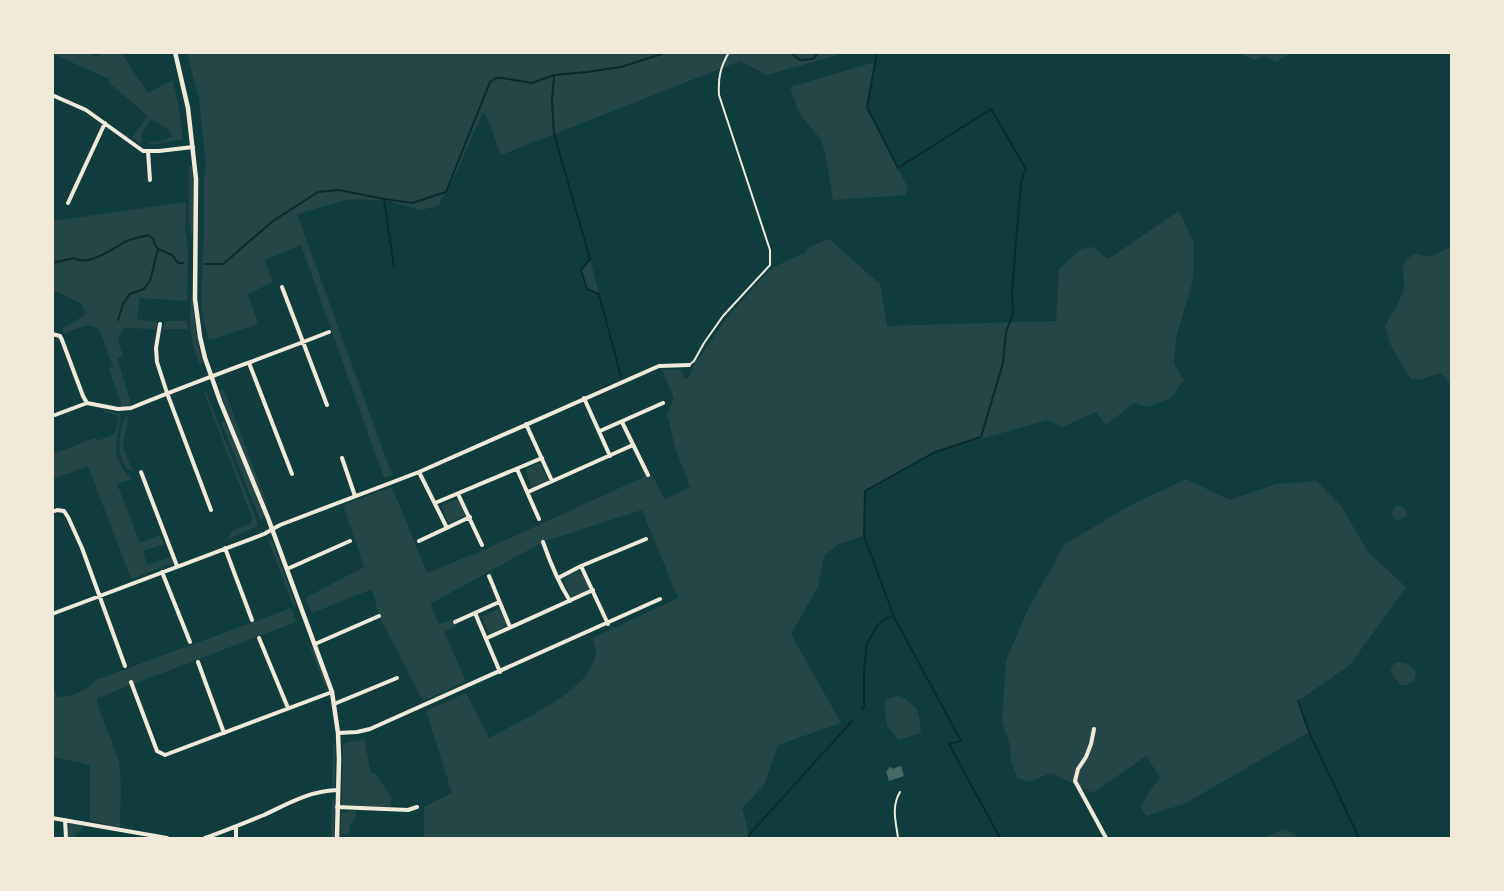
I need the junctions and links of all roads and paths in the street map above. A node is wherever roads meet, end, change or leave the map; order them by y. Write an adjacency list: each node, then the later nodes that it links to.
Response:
1 (176, 52): 5 (street)
2 (729, 52): 15 (lane)
3 (52, 95): 4 (street)
4 (105, 123): 6 (street); 8 (street)
5 (193, 147): 6 (street); 16 (street)
6 (148, 152): 7 (street)
7 (150, 180)
8 (68, 203)
9 (282, 286): 13 (street)
10 (160, 324): 17 (street)
11 (328, 332): 13 (street)
12 (52, 334): 19 (street)
13 (303, 342): 14 (street); 21 (street)
14 (249, 363): 16 (street); 33 (street)
15 (689, 365): 18 (street)
16 (212, 376): 17 (street); 45 (street)
17 (167, 394): 19 (street); 40 (street)
18 (584, 398): 24 (street); 25 (street)
19 (87, 403): 22 (street)
20 (663, 403): 23 (street)
21 (327, 405)
22 (55, 415)
23 (622, 422): 25 (street); 26 (street)
24 (526, 424): 29 (street); 32 (street)
25 (600, 431): 27 (street)
26 (633, 446): 27 (street); 34 (street)
27 (610, 456): 35 (street)
28 (342, 458): 38 (street)
29 (542, 458): 30 (street); 35 (street)
30 (517, 469): 36 (street); 37 (street)
31 (141, 472): 52 (street)
32 (419, 472): 38 (street); 39 (street)
33 (292, 474)
34 (648, 475)
35 (552, 481): 36 (street)
36 (528, 492): 43 (street)
37 (458, 494): 39 (street); 42 (street)
38 (355, 496): 45 (street)
39 (435, 504): 44 (street)
40 (211, 510)
41 (52, 512): 59 (street)
42 (470, 517): 44 (street); 50 (street)
43 (539, 519)
44 (447, 528): 48 (street)
45 (272, 530): 51 (street); 54 (street)
46 (646, 539): 53 (street)
47 (350, 541): 54 (street)
48 (419, 541)
49 (543, 542): 57 (street)
50 (482, 545)
51 (225, 548): 52 (street); 66 (street)
52 (177, 566): 55 (street)
53 (581, 566): 57 (street); 58 (street)
54 (287, 569): 73 (street)
55 (162, 572): 59 (street); 72 (street)
56 (489, 576): 62 (street)
57 (558, 578): 61 (street)
58 (592, 590): 61 (street); 68 (street)
59 (99, 596): 64 (street); 75 (street)
60 (660, 599): 68 (street)
61 (570, 601): 69 (street)
62 (499, 602): 63 (street); 69 (street)
63 (475, 613): 67 (street); 71 (street)
64 (52, 614)
65 (379, 616): 73 (street)
66 (252, 620)
67 (456, 622)
68 (608, 624): 76 (street)
69 (510, 627): 71 (street)
70 (259, 638): 81 (street)
71 (487, 638): 76 (street)
72 (190, 642)
73 (315, 644): 79 (street)
74 (198, 662): 83 (street)
75 (126, 666)
76 (500, 672): 84 (street)
77 (397, 678): 80 (street)
78 (131, 682): 83 (street)
79 (332, 692): 80 (street); 81 (street)
80 (334, 704): 84 (street)
81 (288, 708): 83 (street)
82 (1094, 728): 99 (street)
83 (224, 733)
84 (338, 733): 85 (street)
85 (338, 790): 87 (street); 91 (street)
86 (900, 792): 98 (lane)
87 (337, 807): 88 (street); 97 (street)
88 (417, 807)
89 (52, 818): 90 (street)
90 (65, 820): 92 (street); 93 (street)
91 (236, 827): 95 (street); 96 (street)
92 (151, 837): 94 (street)
93 (66, 838)
94 (167, 838)
95 (205, 838)
96 (236, 838)
97 (337, 838)
98 (898, 838)
99 (1106, 838)

